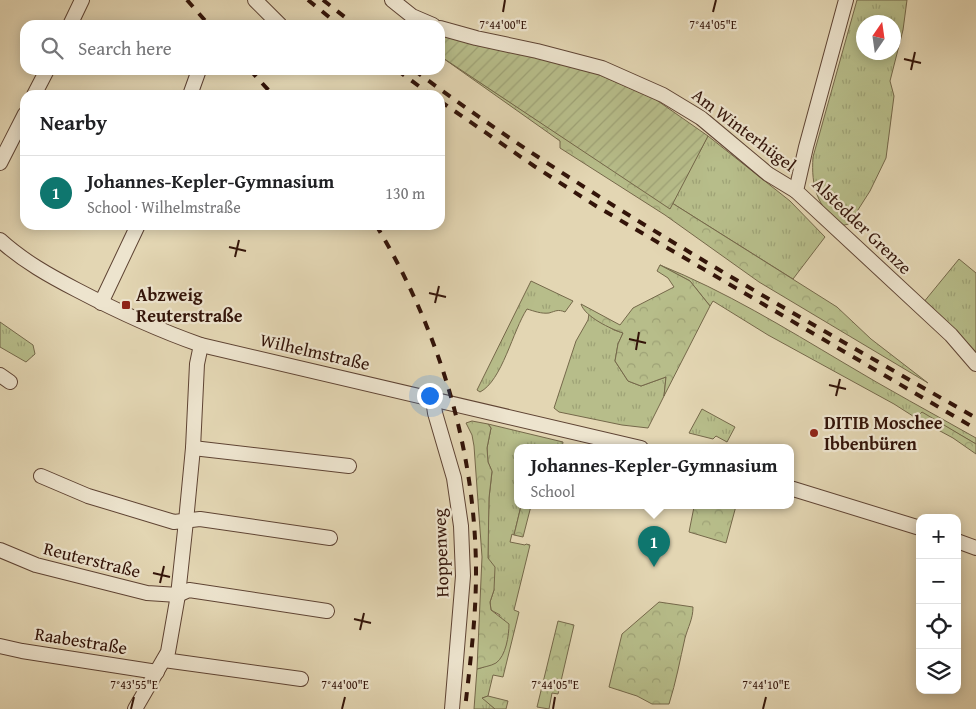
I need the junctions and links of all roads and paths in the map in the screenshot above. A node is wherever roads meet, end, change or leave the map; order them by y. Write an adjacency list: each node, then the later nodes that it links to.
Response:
1 (82, 0): 5 (street)
2 (255, 0): 6 (street)
3 (392, 0): 7 (street)
4 (846, 0): 15 (street, Alstedder Grenze)
5 (72, 20)
6 (275, 20)
7 (421, 20)
8 (445, 29): 15 (street, Am Winterhügel)
9 (44, 75): 11 (street)
10 (197, 75): 12 (street)
11 (37, 90)
12 (192, 90)
13 (20, 124): 14 (street)
14 (0, 163)
15 (796, 191): 20 (street, Alstedder Grenze)
16 (136, 230): 18 (street)
17 (0, 240): 18 (street, Wilhelmstraße)
18 (101, 303): 19 (street, Wilhelmstraße)
19 (200, 345): 21 (street, Wilhelmstraße); 23 (street)
20 (976, 364)
21 (433, 399): 22 (street, Wilhelmstraße); 40 (street, Hoppenweg)
22 (624, 444)
23 (193, 448): 24 (street); 27 (street)
24 (349, 466)
25 (41, 476): 27 (street)
26 (794, 489): 28 (street)
27 (186, 521): 29 (street); 33 (street)
28 (916, 527)
29 (330, 538)
30 (961, 542): 31 (street)
31 (976, 548)
32 (0, 550): 33 (street, Reuterstraße)
33 (178, 595): 34 (street, Reuterstraße); 36 (street)
34 (327, 611)
35 (0, 646): 37 (street, Raabestraße)
36 (164, 660): 37 (street); 38 (street)
37 (157, 672): 39 (street)
38 (301, 679)
39 (135, 709)
40 (452, 709)

